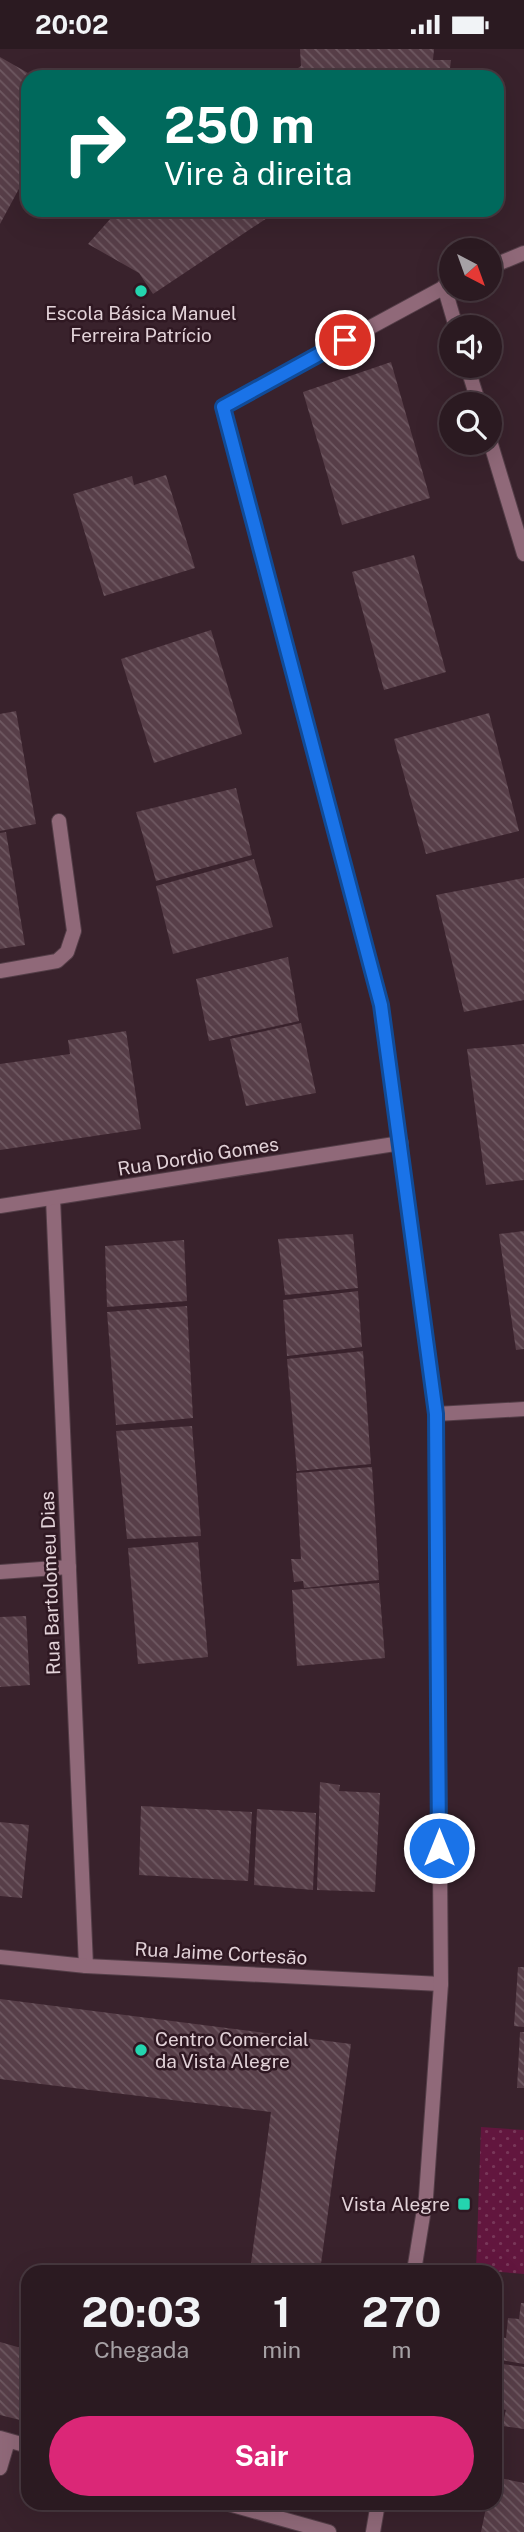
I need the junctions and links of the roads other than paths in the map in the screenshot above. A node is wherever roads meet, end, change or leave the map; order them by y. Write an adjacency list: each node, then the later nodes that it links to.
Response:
1 (524, 253): 2 (street)
2 (502, 262)
3 (439, 290): 8 (street)
4 (494, 455): 5 (street)
5 (524, 554)
6 (59, 821): 7 (street)
7 (0, 971)
8 (401, 1143): 9 (street, Rua Dordio Gomes); 12 (street)
9 (53, 1198): 10 (street, Rua Dordio Gomes); 13 (street, Rua Bartolomeu Dias)
10 (0, 1206)
11 (524, 1409): 12 (street)
12 (436, 1414): 17 (street)
13 (69, 1567): 14 (street); 16 (street, Rua Bartolomeu Dias)
14 (0, 1571)
15 (0, 1957): 16 (street, Rua Jaime Cortesão)
16 (86, 1966): 17 (street, Rua Jaime Cortesão)
17 (441, 1984): 18 (street)
18 (415, 2265)
19 (4, 2439): 20 (street); 21 (street)
20 (21, 2444)
21 (0, 2468)
22 (250, 2510): 24 (street)
23 (377, 2510): 25 (street)
24 (329, 2532)
25 (373, 2532)

